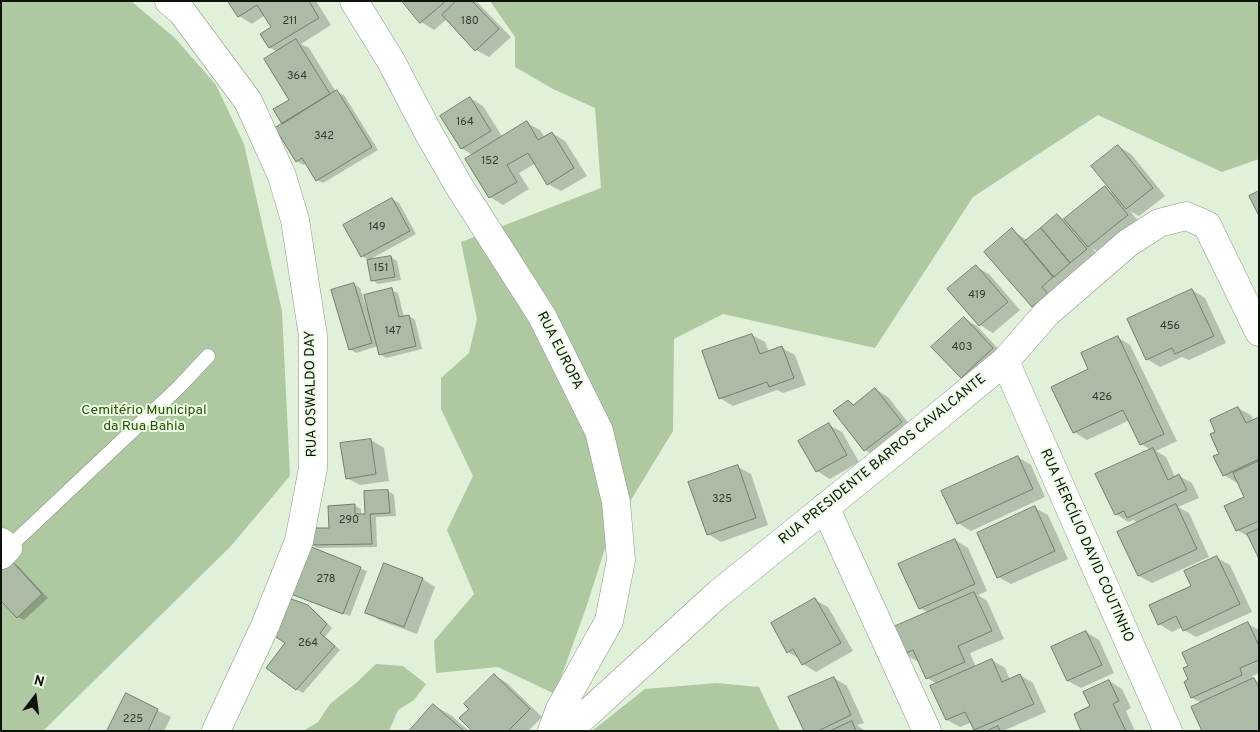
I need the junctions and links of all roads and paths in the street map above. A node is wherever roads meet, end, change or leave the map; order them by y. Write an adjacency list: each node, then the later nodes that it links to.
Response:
1 (354, 1): 9 (street, RUA EUROPA)
2 (182, 5): 8 (street, RUA OSWALDO DAY)
3 (1259, 332): 5 (street, RUA PRESIDENTE BARROS CAVALCANTE)
4 (208, 356): 7 (lane)
5 (1005, 360): 6 (street, RUA PRESIDENTE BARROS CAVALCANTE); 12 (street, RUA HERCÍLIO DAVID COUTINHO)
6 (825, 507): 10 (street, RUA PRESIDENTE BARROS CAVALCANTE); 11 (street)
7 (3, 548)
8 (216, 731)
9 (552, 731)
10 (568, 731)
11 (927, 731)
12 (1168, 731)

